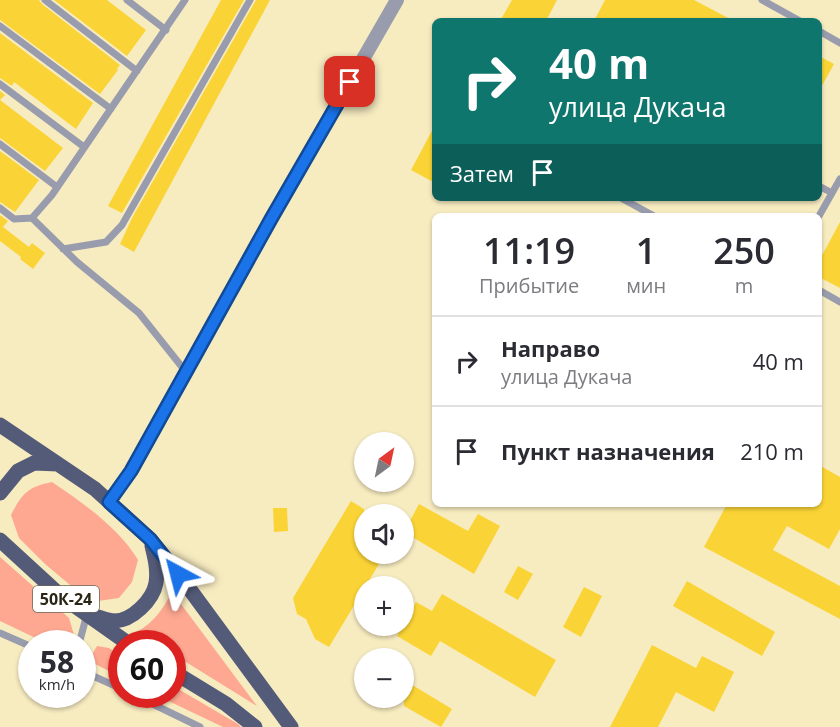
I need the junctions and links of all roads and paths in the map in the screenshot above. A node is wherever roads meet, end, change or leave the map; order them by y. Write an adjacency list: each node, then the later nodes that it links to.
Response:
1 (45, 0): 12 (lane)
2 (127, 0): 9 (lane)
3 (250, 0): 26 (lane)
4 (397, 0): 29 (street)
5 (762, 0): 7 (lane)
6 (185, 1): 9 (lane)
7 (795, 18)
8 (0, 26): 14 (lane)
9 (166, 30): 12 (lane)
10 (822, 34): 11 (lane)
11 (840, 43)
12 (137, 71): 14 (lane)
13 (0, 84): 16 (lane)
14 (111, 109): 16 (lane)
15 (0, 144): 18 (lane)
16 (84, 147): 18 (lane)
17 (840, 179): 20 (lane)
18 (57, 187): 25 (lane)
19 (822, 188): 20 (lane)
20 (832, 193): 24 (lane)
21 (626, 201): 23 (lane)
22 (0, 208): 25 (lane)
23 (648, 213)
24 (821, 213)
25 (32, 218): 26 (lane)
26 (63, 249): 29 (lane)
27 (822, 292): 28 (lane)
28 (840, 302)
29 (187, 373): 33 (street)
30 (0, 425): 31 (main road)
31 (58, 464): 32 (main road); 33 (main road)
32 (0, 493)
33 (109, 502): 35 (main road)
34 (0, 528): 36 (main road)
35 (150, 539): 37 (main road); 46 (main road)
36 (4, 544): 37 (main road, 50К-24)
37 (87, 614): 38 (lane); 39 (main road, 50К-24)
38 (83, 630)
39 (109, 630)
40 (0, 633): 41 (lane)
41 (18, 641)
42 (186, 680): 45 (main road)
43 (161, 708): 44 (lane)
44 (200, 727)
45 (255, 727)
46 (291, 727)

